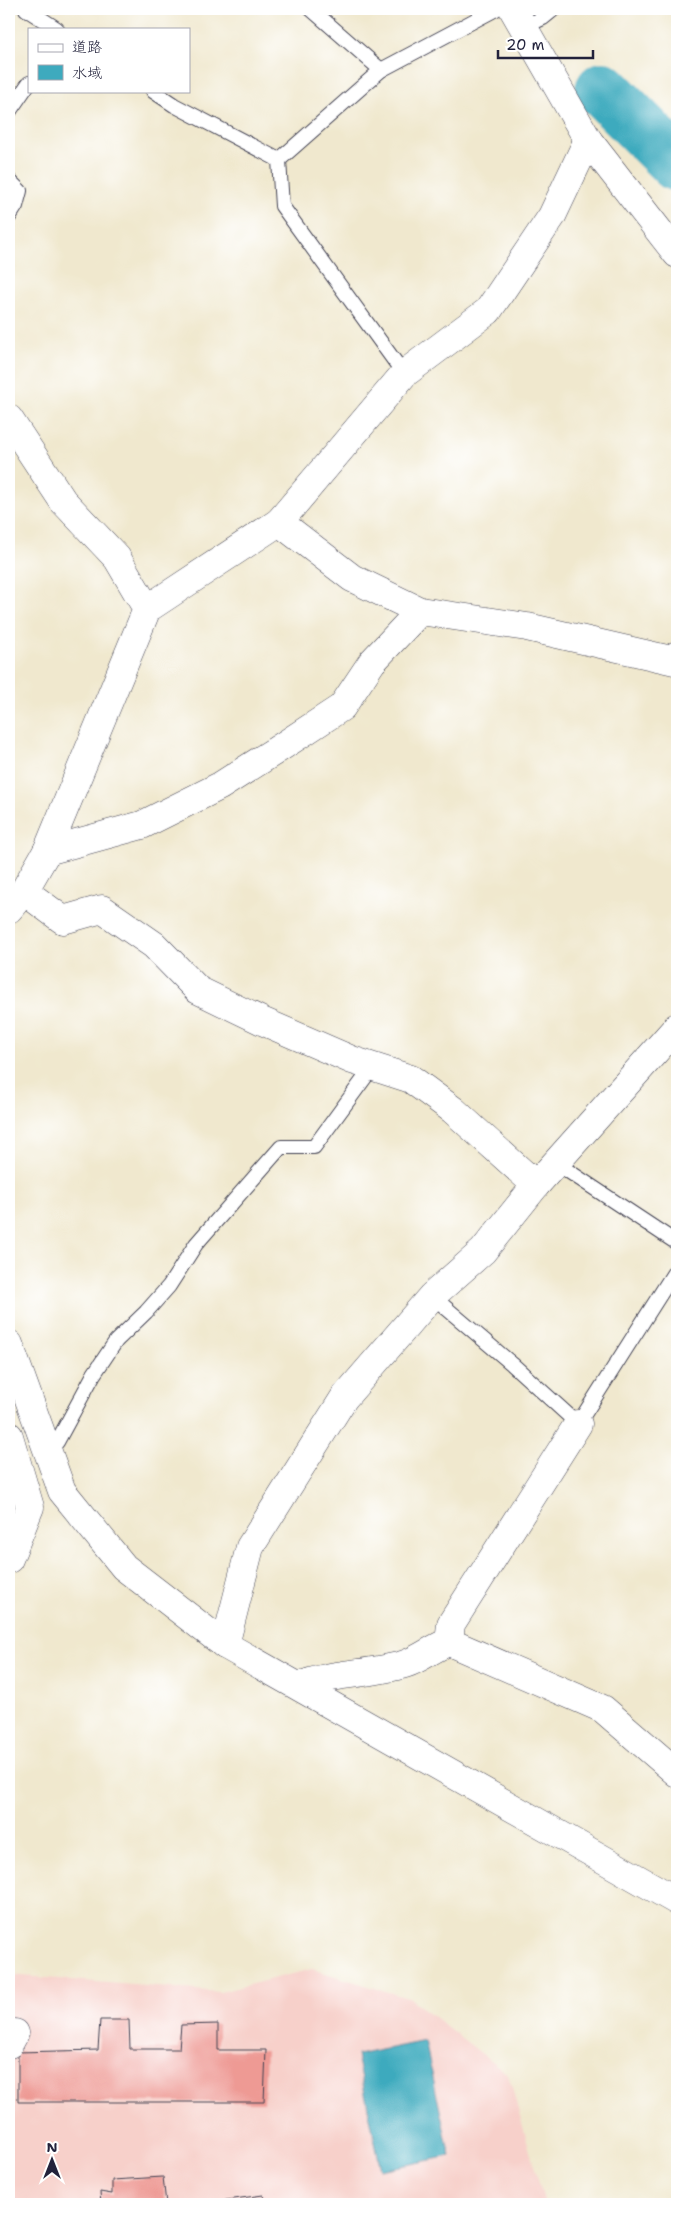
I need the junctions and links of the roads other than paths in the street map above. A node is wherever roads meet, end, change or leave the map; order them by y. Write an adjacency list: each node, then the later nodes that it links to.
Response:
1 (26, 9): 6 (lane)
2 (311, 9): 7 (lane)
3 (496, 9): 7 (lane)
4 (554, 9): 5 (lane)
5 (519, 18): 11 (street)
6 (54, 28)
7 (381, 70): 12 (lane)
8 (28, 84): 10 (lane)
9 (154, 92): 12 (lane)
10 (9, 112)
11 (588, 140): 15 (street); 16 (street)
12 (280, 160): 16 (lane)
13 (9, 180): 14 (lane)
14 (9, 217)
15 (677, 254)
16 (404, 374): 18 (street)
17 (9, 420): 19 (street)
18 (280, 522): 19 (street); 20 (street)
19 (147, 609): 22 (street)
20 (420, 611): 21 (street); 22 (street)
21 (676, 659)
22 (47, 852): 23 (street)
23 (16, 900): 25 (street)
24 (677, 1027): 26 (street)
25 (369, 1065): 27 (street); 34 (lane)
26 (556, 1162): 27 (street); 28 (lane)
27 (536, 1185): 30 (street)
28 (677, 1243)
29 (677, 1268): 32 (lane)
30 (432, 1296): 32 (lane); 38 (street)
31 (9, 1344): 34 (street)
32 (578, 1424): 37 (street)
33 (9, 1436): 35 (street)
34 (46, 1446): 38 (street)
35 (14, 1475): 36 (street)
36 (9, 1559)
37 (449, 1642): 39 (street); 40 (street)
38 (225, 1645): 39 (street)
39 (299, 1686): 41 (street)
40 (677, 1773)
41 (677, 1901)

